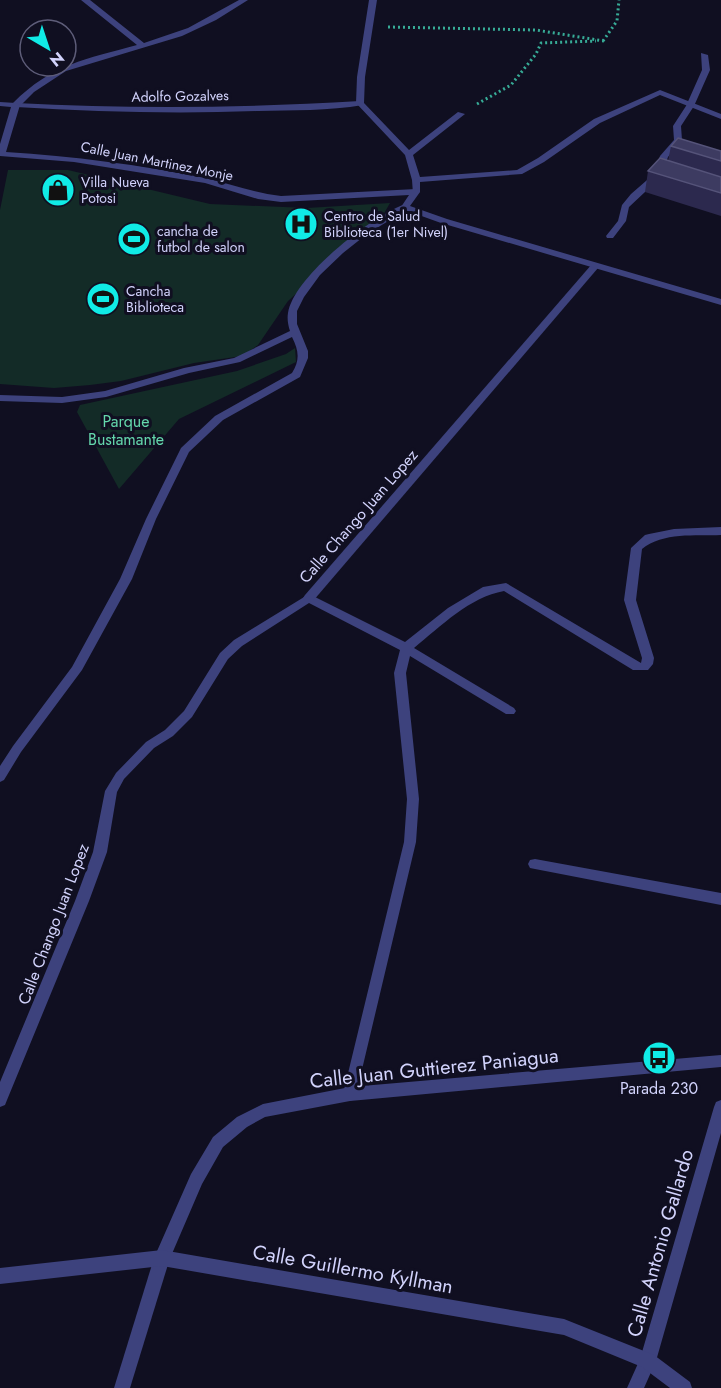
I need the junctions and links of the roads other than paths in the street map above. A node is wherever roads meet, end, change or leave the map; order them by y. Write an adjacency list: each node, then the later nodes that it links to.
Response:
1 (86, 0): 4 (street)
2 (244, 0): 4 (street)
3 (373, 0): 6 (street)
4 (143, 46): 8 (street)
5 (704, 55): 9 (street)
6 (360, 103): 8 (street, Adolfo Gozalves); 12 (street)
7 (0, 104): 8 (street, Adolfo Gozalves)
8 (16, 105): 13 (street)
9 (690, 106): 11 (street); 14 (street); 17 (street)
10 (461, 114): 12 (street)
11 (721, 117)
12 (409, 154): 14 (street)
13 (0, 155): 15 (street, Calle Juan Martinez Monje)
14 (416, 180): 15 (street)
15 (416, 192): 16 (street)
16 (405, 207): 18 (street); 20 (street)
17 (610, 236)
18 (595, 266): 19 (street); 23 (street, Calle Chango Juan Lopez)
19 (721, 302)
20 (295, 332): 21 (street); 26 (street)
21 (0, 398)
22 (721, 531): 24 (street)
23 (309, 598): 24 (street); 31 (street, Calle Chango Juan Lopez)
24 (406, 648): 25 (street); 30 (street)
25 (510, 711)
26 (0, 777)
27 (535, 864): 28 (street)
28 (721, 899)
29 (721, 1061): 30 (street, Calle Juan Guttierez Paniagua)
30 (350, 1094): 33 (street, Calle Juan Guttierez Paniagua)
31 (0, 1100)
32 (721, 1107): 35 (street, Calle Antonio Gallardo)
33 (162, 1258): 34 (street, Calle Guillermo Kyllman); 35 (street, Calle Guillermo Kyllman); 36 (street, Calle Juan Guttierez Paniagua)
34 (0, 1276)
35 (648, 1361): 37 (street, Calle Antonio Gallardo); 38 (street, Calle Guillermo Kyllman)
36 (122, 1388)
37 (635, 1388)
38 (684, 1388)

